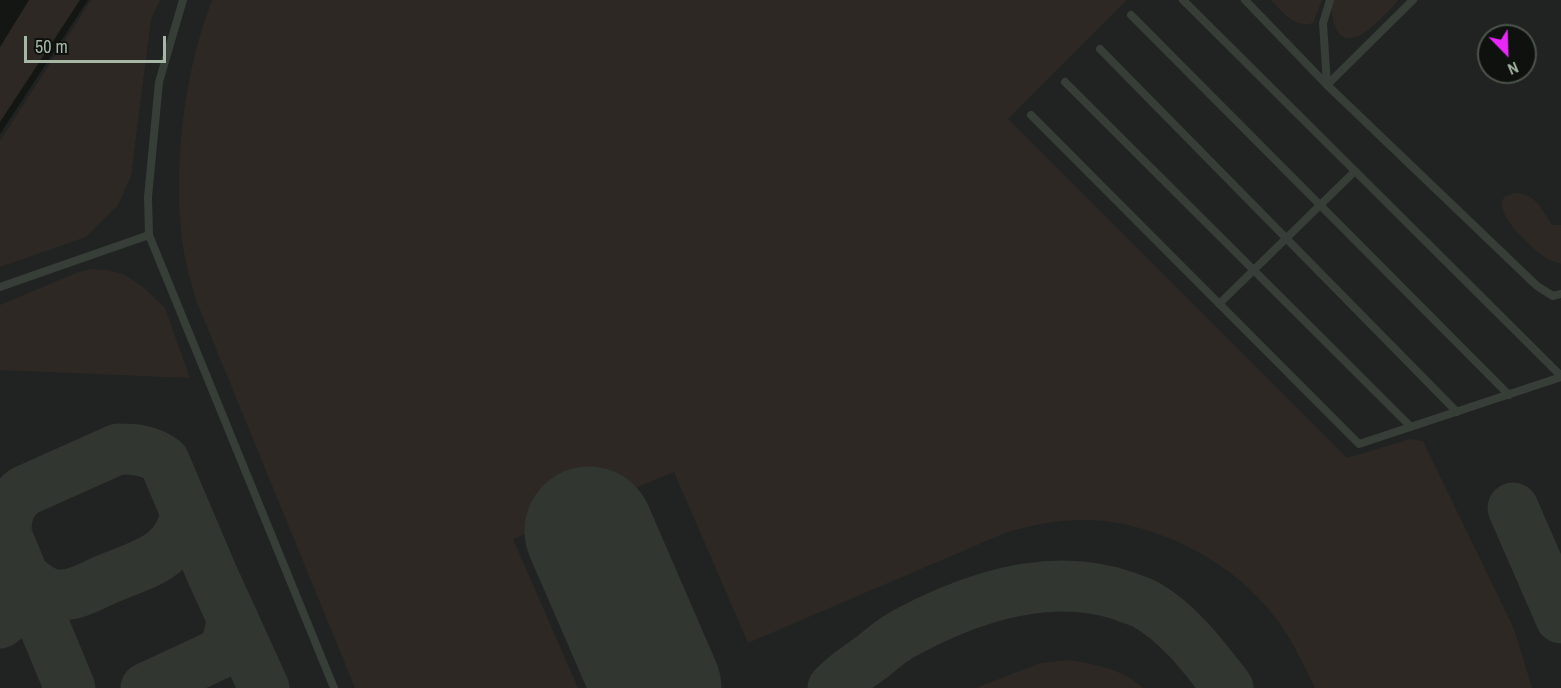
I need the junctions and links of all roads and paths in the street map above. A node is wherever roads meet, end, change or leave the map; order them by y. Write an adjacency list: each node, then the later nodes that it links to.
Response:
1 (183, 0): 13 (lane)
2 (1183, 0): 11 (lane)
3 (1245, 0): 9 (lane)
4 (1329, 0): 9 (lane)
5 (1413, 0): 9 (lane)
6 (1131, 15): 12 (lane)
7 (1100, 49): 14 (lane)
8 (1065, 82): 15 (lane)
9 (1327, 85): 17 (lane)
10 (1031, 115): 18 (lane)
11 (1355, 171): 12 (lane); 19 (lane)
12 (1320, 206): 14 (lane); 20 (lane)
13 (150, 235): 16 (lane); 23 (lane)
14 (1286, 238): 15 (lane); 21 (lane)
15 (1254, 270): 18 (lane); 22 (lane)
16 (0, 286)
17 (1561, 294)
18 (1219, 304): 22 (lane)
19 (1561, 376): 20 (lane)
20 (1509, 395): 21 (lane)
21 (1457, 412): 22 (lane)
22 (1411, 427)
23 (334, 688)

